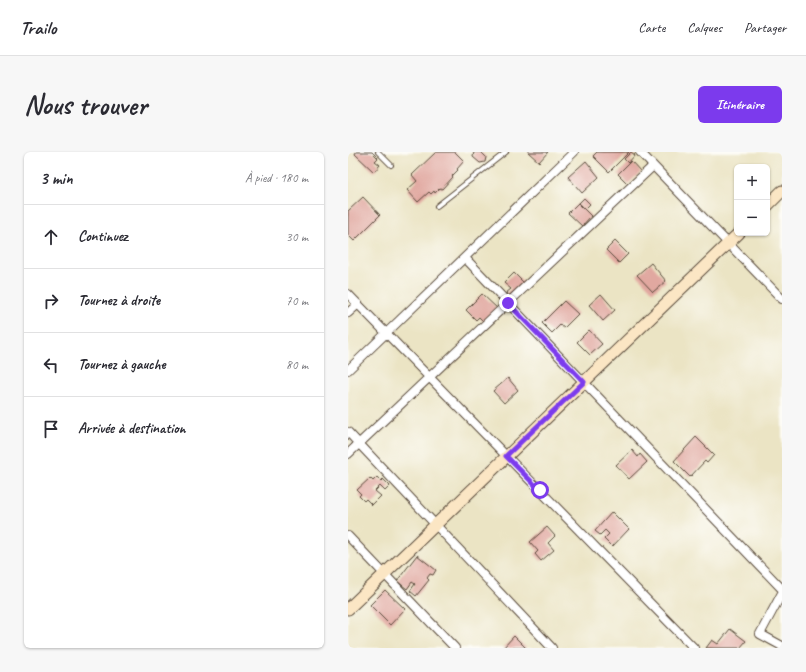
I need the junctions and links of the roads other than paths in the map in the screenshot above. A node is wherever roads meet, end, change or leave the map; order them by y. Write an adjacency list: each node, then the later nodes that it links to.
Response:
1 (378, 152): 5 (lane)
2 (506, 152): 9 (lane)
3 (574, 152): 12 (street)
4 (640, 152): 6 (street)
5 (391, 166)
6 (653, 166): 11 (street); 15 (street)
7 (782, 191): 8 (street)
8 (770, 203)
9 (437, 206)
10 (736, 236): 11 (street)
11 (728, 243): 14 (street); 21 (street)
12 (465, 258): 15 (street); 18 (street)
13 (348, 294): 16 (street)
14 (782, 299)
15 (508, 303): 20 (street); 21 (street)
16 (358, 304): 17 (street); 18 (street)
17 (348, 312)
18 (386, 333): 19 (street); 20 (street)
19 (348, 370)
20 (429, 377): 23 (street); 25 (street)
21 (584, 382): 25 (street); 29 (street)
22 (348, 432): 23 (street)
23 (359, 444): 24 (street); 26 (street)
24 (348, 454)
25 (506, 456): 26 (street); 35 (street)
26 (435, 524): 28 (street); 34 (street)
27 (348, 536): 28 (street)
28 (384, 574): 31 (street); 33 (street)
29 (782, 589)
30 (782, 593): 32 (street)
31 (348, 609)
32 (782, 646)
33 (455, 648)
34 (552, 648)
35 (694, 648)

